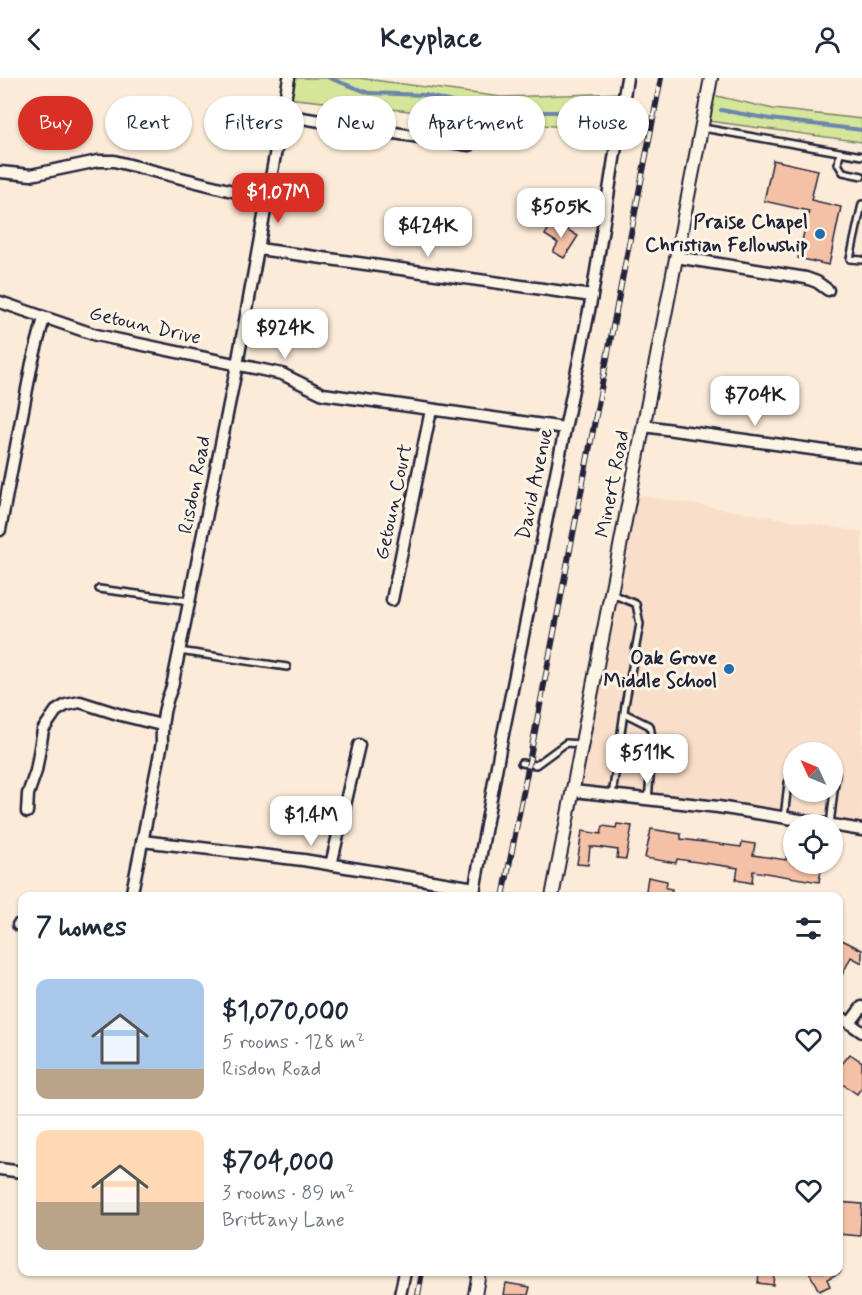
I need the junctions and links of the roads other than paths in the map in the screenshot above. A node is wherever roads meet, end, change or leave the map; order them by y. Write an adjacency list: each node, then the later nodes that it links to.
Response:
1 (289, 78): 4 (street, Risdon Road)
2 (627, 78): 19 (street, David Avenue)
3 (711, 78): 6 (street, Minert Road)
4 (286, 96)
5 (304, 118): 7 (street)
6 (701, 128): 9 (lane); 16 (street, Minert Road)
7 (408, 135)
8 (277, 150): 13 (street, Risdon Road)
9 (840, 152): 10 (lane); 12 (lane)
10 (862, 156)
11 (0, 172): 13 (street)
12 (862, 176)
13 (268, 200): 15 (street, Risdon Road)
14 (862, 204): 17 (lane)
15 (259, 249): 19 (street); 22 (street, Risdon Road)
16 (676, 257): 18 (street); 24 (street, Minert Road)
17 (862, 260)
18 (828, 290)
19 (592, 296): 25 (street, David Avenue)
20 (0, 302): 21 (street, Getoun Drive)
21 (44, 318): 22 (street, Getoun Drive); 27 (street)
22 (237, 365): 23 (street, Getoun Drive); 31 (street, Risdon Road)
23 (431, 410): 25 (street, Getoun Drive); 30 (street, Getoun Court)
24 (644, 426): 26 (street); 29 (street, Minert Road)
25 (565, 428): 50 (street, David Avenue)
26 (862, 456)
27 (0, 530)
28 (99, 589): 31 (lane)
29 (611, 594): 34 (lane); 37 (street, Minert Road)
30 (392, 600)
31 (189, 601): 32 (street, Risdon Road)
32 (179, 651): 33 (lane); 35 (street, Risdon Road)
33 (287, 667)
34 (624, 713): 40 (lane); 41 (lane)
35 (161, 725): 42 (street); 46 (street, Risdon Road)
36 (359, 744): 47 (street)
37 (582, 744): 38 (lane); 39 (street, Minert Road)
38 (521, 764)
39 (573, 791): 40 (street); 51 (street, Minert Road)
40 (612, 796): 41 (street)
41 (648, 800): 43 (street)
42 (27, 812)
43 (783, 818)
44 (843, 827): 45 (street)
45 (862, 830)
46 (142, 840): 47 (street); 48 (street, Risdon Road)
47 (331, 865): 49 (street)
48 (132, 892)
49 (469, 892)
50 (474, 892)
51 (553, 892)
52 (862, 1007): 54 (street)
53 (843, 1018): 54 (street)
54 (850, 1023): 55 (street)
55 (862, 1032)
56 (0, 1169): 57 (street)
57 (18, 1171)
58 (404, 1276): 60 (street)
59 (478, 1276): 61 (street)
60 (400, 1295)
61 (475, 1295)

